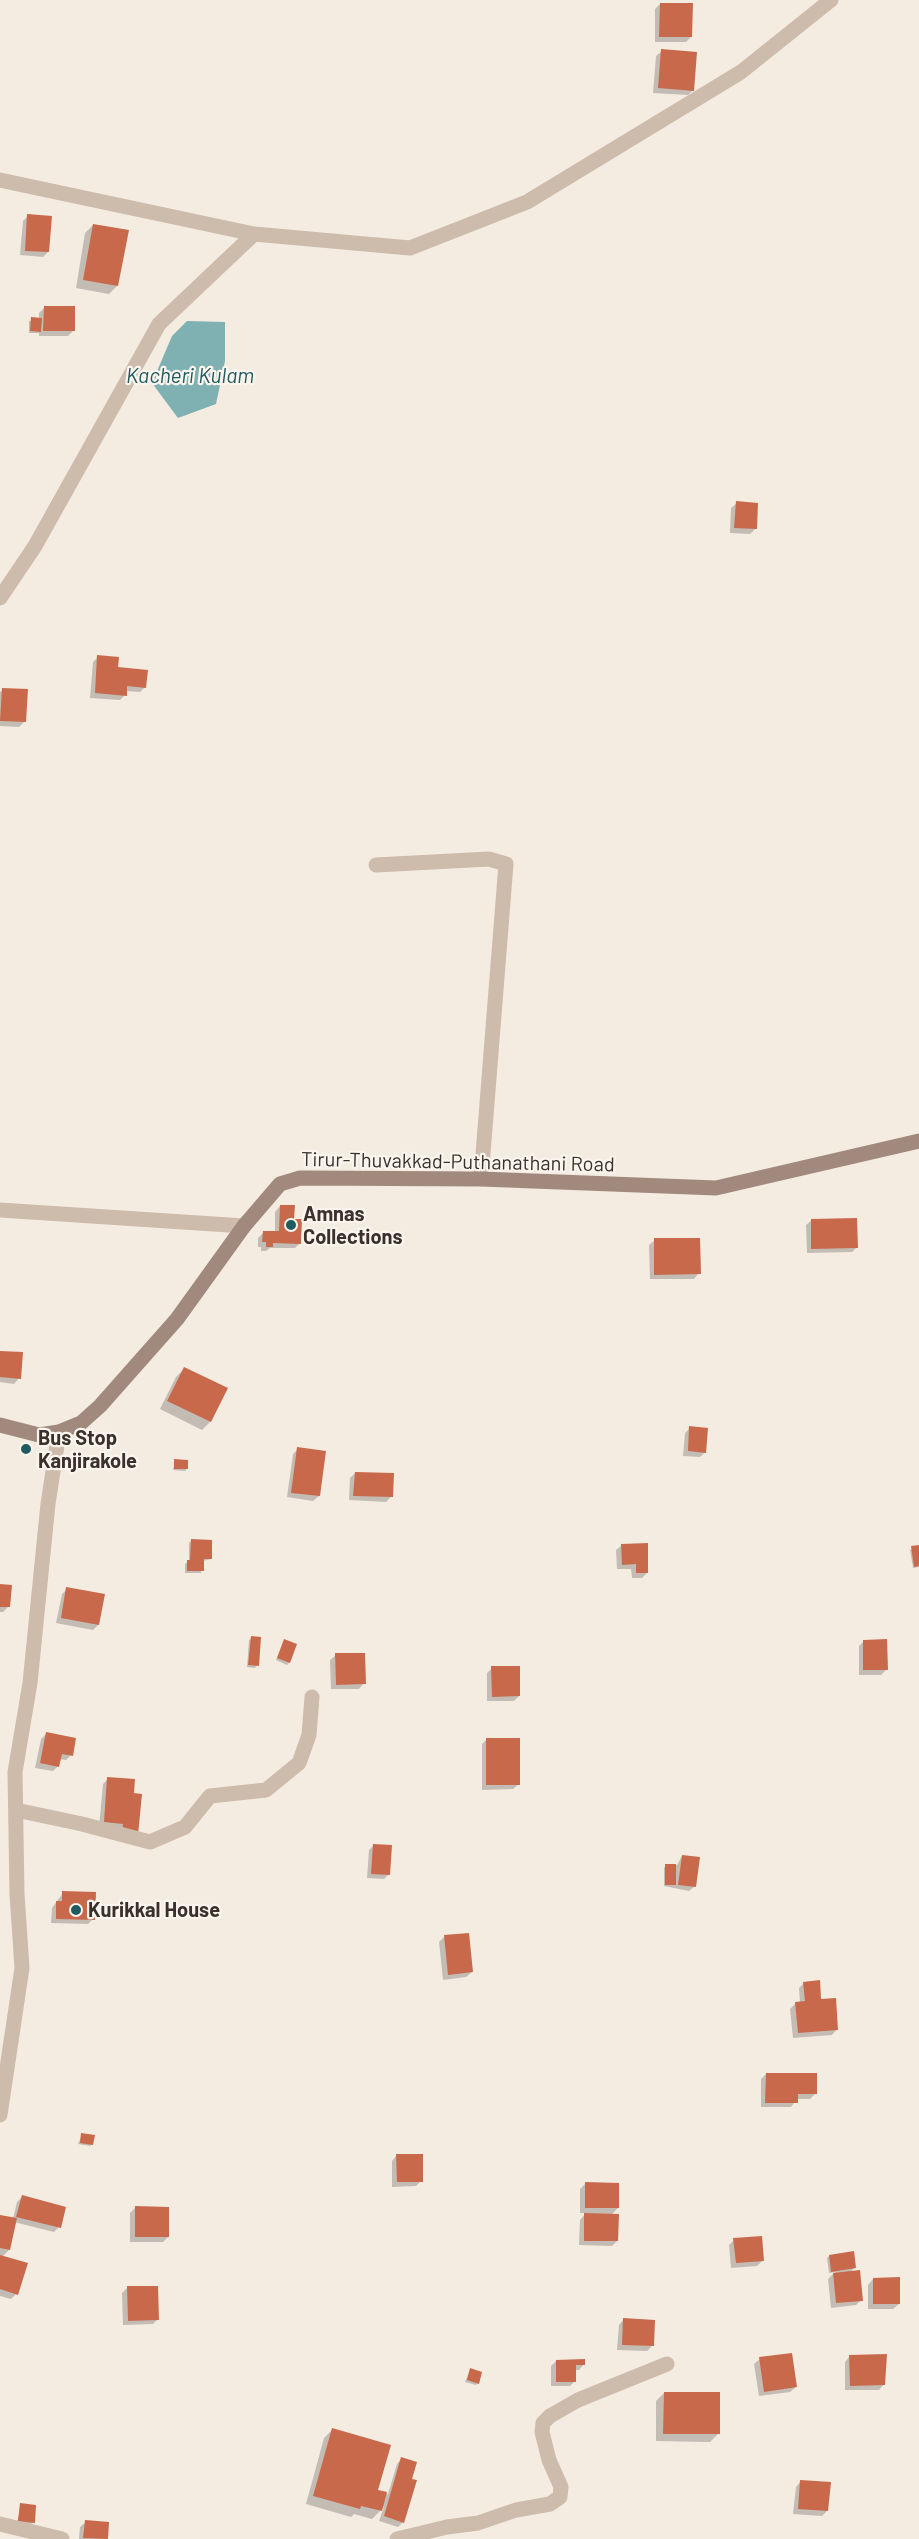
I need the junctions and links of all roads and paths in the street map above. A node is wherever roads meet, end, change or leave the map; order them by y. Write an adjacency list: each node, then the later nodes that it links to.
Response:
1 (831, 0): 3 (street)
2 (0, 180): 3 (street)
3 (254, 234): 4 (street)
4 (0, 598)
5 (376, 865): 7 (street)
6 (919, 1141): 7 (main road, Tirur-Thuvakkad-Puthanathani Road)
7 (481, 1179): 9 (main road, Tirur-Thuvakkad-Puthanathani Road)
8 (0, 1210): 9 (street)
9 (244, 1226): 11 (main road, Tirur-Thuvakkad-Puthanathani Road)
10 (0, 1425): 11 (main road, Tirur-Thuvakkad-Puthanathani Road)
11 (59, 1432): 13 (street)
12 (312, 1697): 13 (street)
13 (16, 1810): 14 (street)
14 (0, 2115)
15 (667, 2364): 18 (street)
16 (0, 2524): 17 (street)
17 (62, 2539)
18 (397, 2539)

